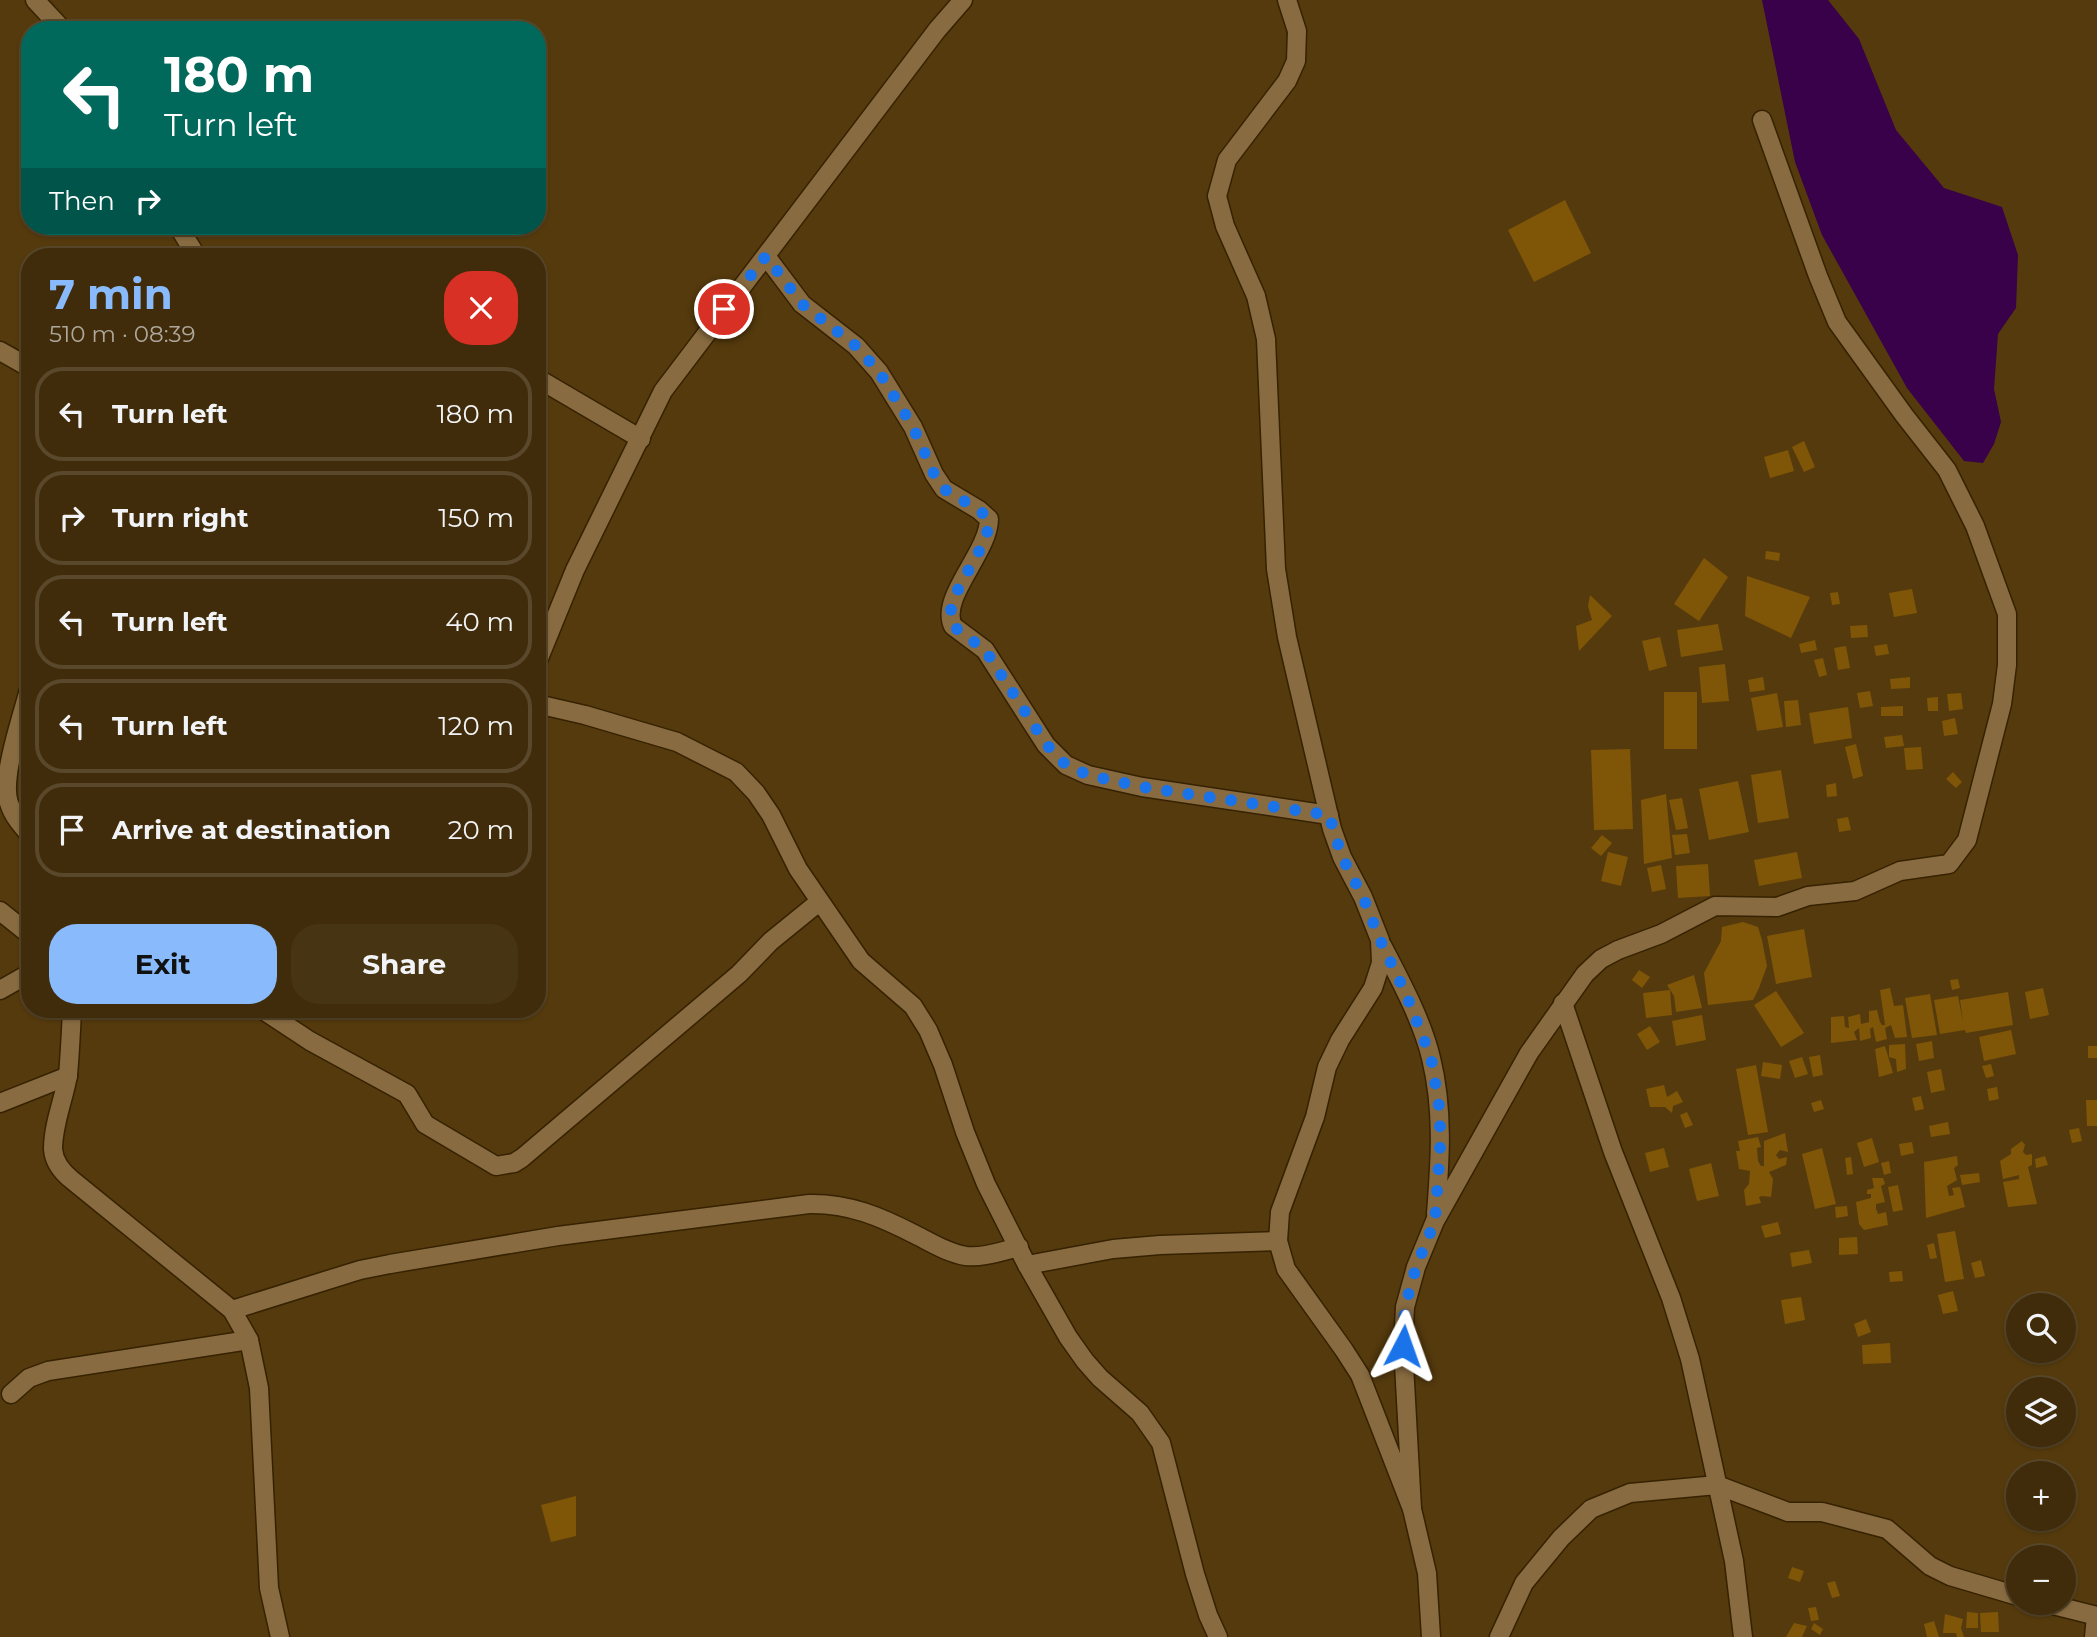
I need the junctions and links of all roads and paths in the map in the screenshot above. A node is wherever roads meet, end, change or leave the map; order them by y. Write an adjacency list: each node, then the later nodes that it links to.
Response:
1 (35, 0): 4 (street)
2 (963, 0): 6 (street)
3 (1287, 0): 14 (street)
4 (55, 21)
5 (1762, 120): 22 (street)
6 (766, 256): 10 (street); 14 (street)
7 (0, 351): 8 (street)
8 (21, 363)
9 (546, 383): 10 (street)
10 (641, 439): 11 (street)
11 (546, 641)
12 (546, 706): 16 (street)
13 (21, 722): 15 (street)
14 (1329, 815): 19 (street)
15 (21, 825)
16 (819, 902): 24 (street); 29 (street)
17 (0, 911): 18 (street)
18 (21, 928)
19 (1380, 940): 27 (street); 28 (street)
20 (21, 978): 21 (street)
21 (0, 990)
22 (1563, 1003): 27 (street); 34 (street)
23 (72, 1018): 25 (street)
24 (275, 1018)
25 (68, 1076): 26 (street); 31 (street)
26 (0, 1103)
27 (1435, 1221): 35 (street)
28 (1278, 1241): 30 (street); 35 (street)
29 (1019, 1247): 30 (street); 31 (street)
30 (1027, 1265): 40 (street)
31 (232, 1310): 32 (street)
32 (249, 1340): 33 (street); 39 (street)
33 (11, 1394)
34 (1717, 1485): 36 (street); 42 (street); 43 (street)
35 (1412, 1509): 41 (street)
36 (2006, 1592)
37 (2076, 1611): 38 (street)
38 (2097, 1616): 44 (street)
39 (280, 1637)
40 (1218, 1637)
41 (1431, 1637)
42 (1499, 1637)
43 (1743, 1637)
44 (2094, 1637)

